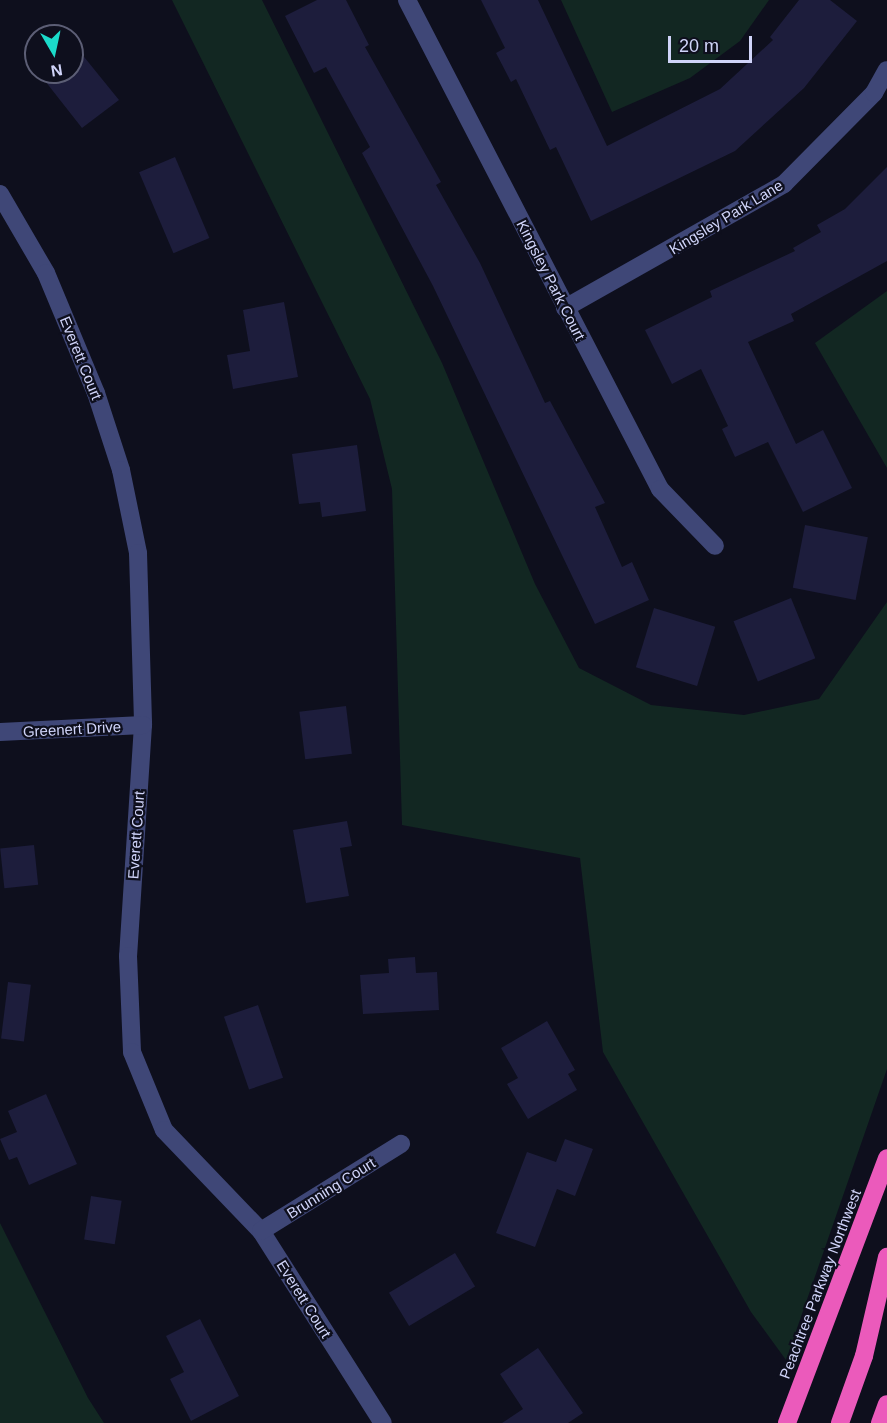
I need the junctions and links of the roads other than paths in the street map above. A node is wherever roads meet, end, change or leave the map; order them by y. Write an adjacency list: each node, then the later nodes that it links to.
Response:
1 (407, 0): 4 (street, Kingsley Park Court)
2 (887, 70): 4 (street, Kingsley Park Lane)
3 (0, 194): 6 (street, Everett Court)
4 (565, 308): 5 (street, Kingsley Park Court)
5 (715, 546)
6 (143, 725): 7 (street, Greenert Drive); 10 (street, Everett Court)
7 (0, 732)
8 (401, 1144): 10 (street, Brunning Court)
9 (887, 1158): 14 (highway, Peachtree Parkway Northwest)
10 (261, 1231): 13 (street, Everett Court)
11 (887, 1257): 15 (highway)
12 (887, 1404): 16 (highway)
13 (383, 1423)
14 (787, 1423)
15 (840, 1423)
16 (880, 1423)

